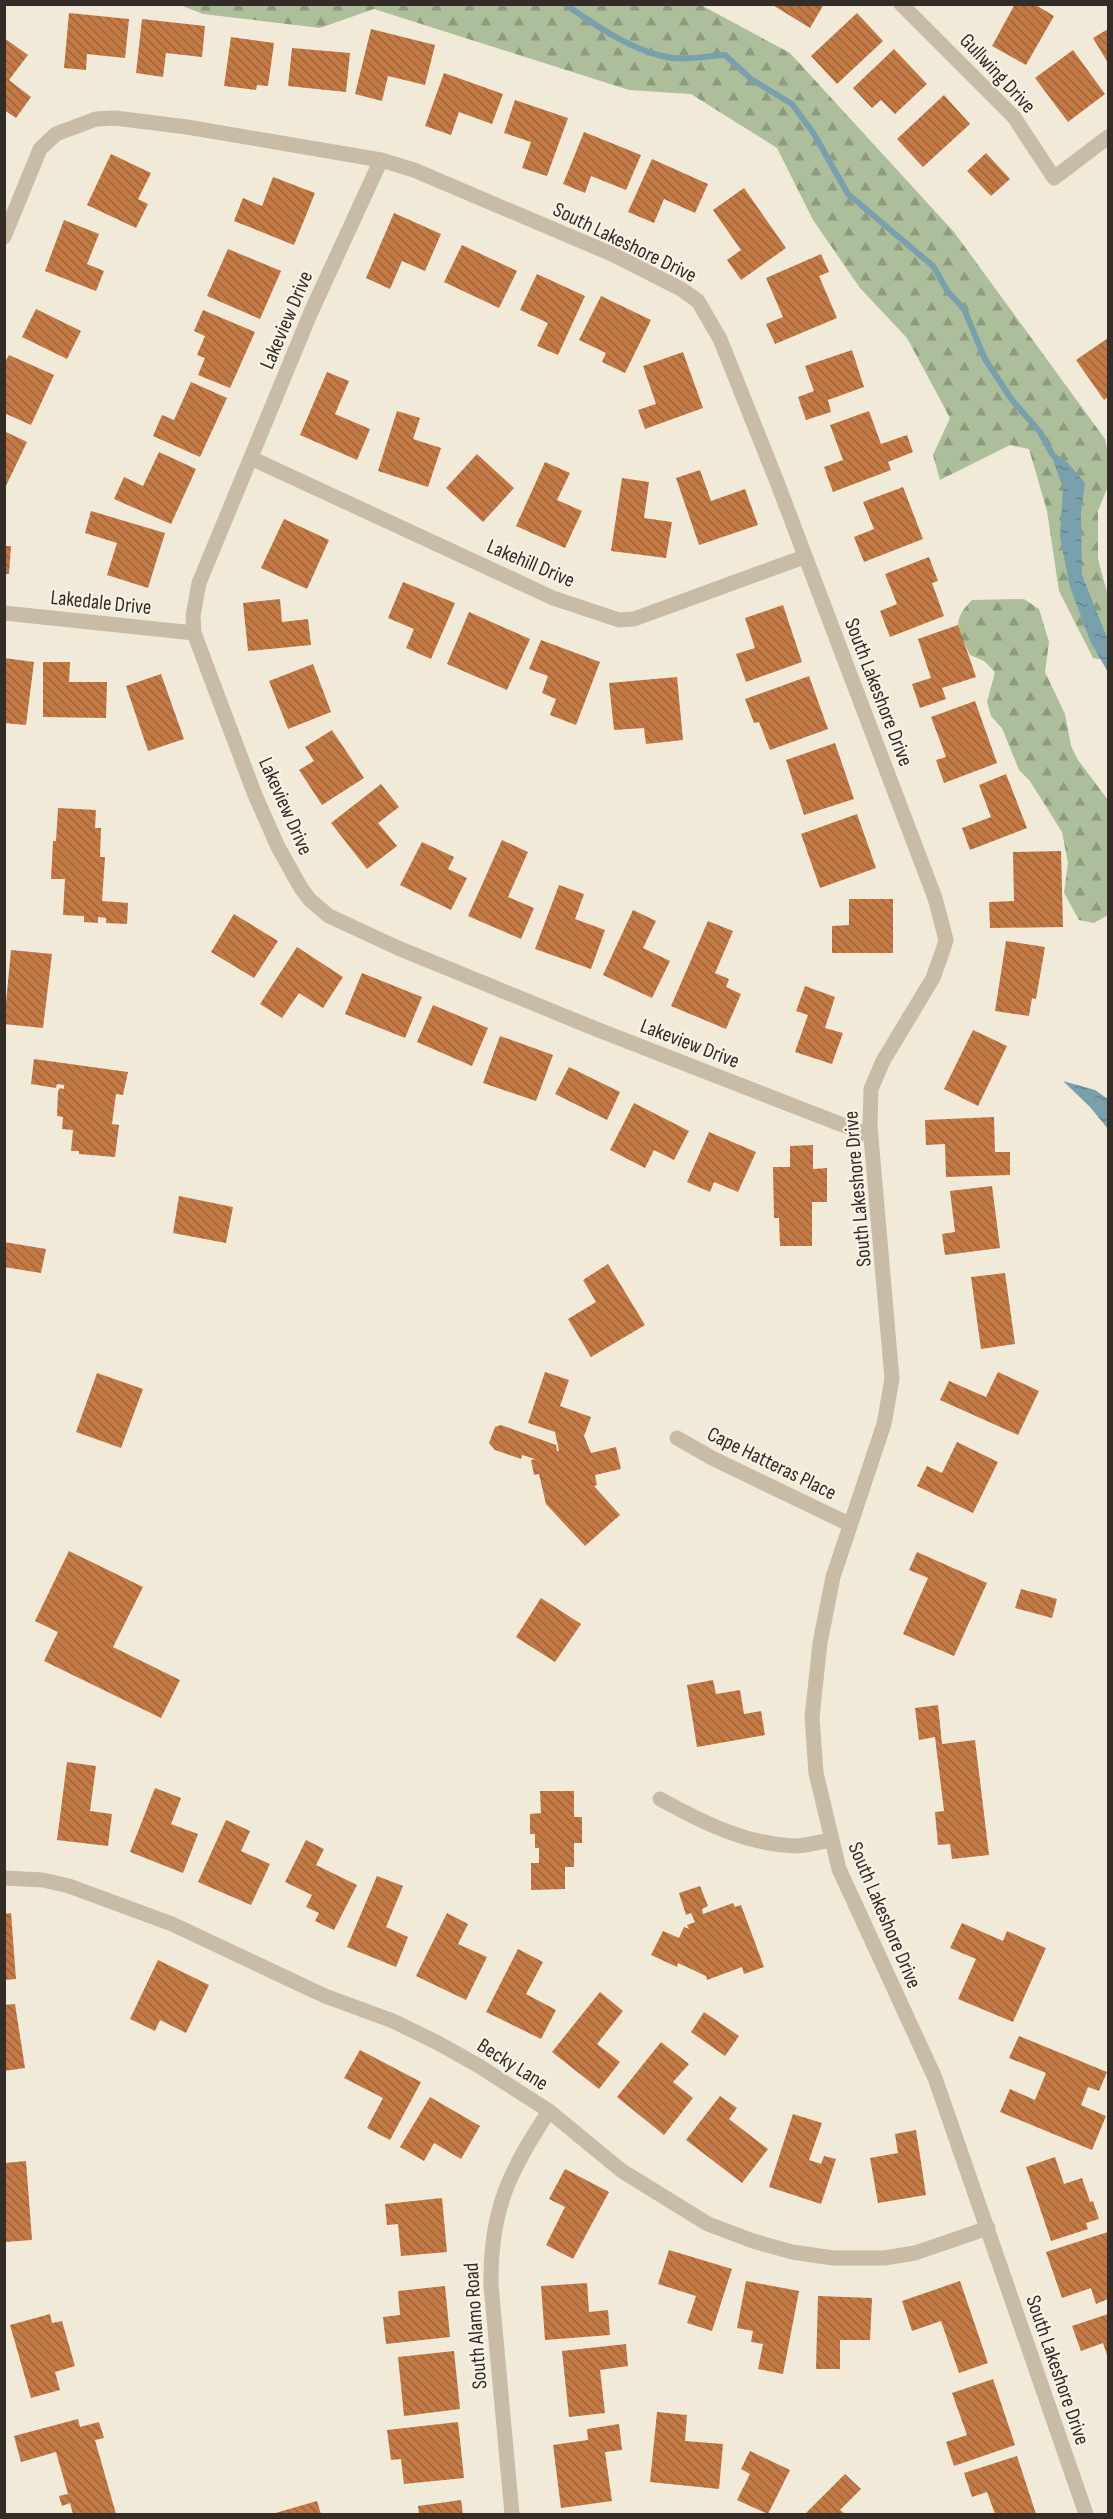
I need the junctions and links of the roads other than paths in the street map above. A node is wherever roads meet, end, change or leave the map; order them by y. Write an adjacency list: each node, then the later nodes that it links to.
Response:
1 (902, 4): 2 (street, Gullwing Drive)
2 (1108, 137)
3 (381, 160): 4 (street, South Lakeshore Drive); 5 (street, Lakeview Drive); 6 (street, South Lakeshore Drive)
4 (4, 237)
5 (251, 458): 6 (street, Lakehill Drive); 8 (street, Lakeview Drive)
6 (804, 557): 9 (street, South Lakeshore Drive)
7 (4, 613): 8 (street, Lakedale Drive)
8 (194, 633): 9 (street, Lakeview Drive)
9 (871, 1136): 11 (street, South Lakeshore Drive)
10 (677, 1438): 11 (street, Cape Hatteras Place)
11 (849, 1524): 13 (street, South Lakeshore Drive)
12 (660, 1799): 13 (street)
13 (831, 1840): 16 (street, South Lakeshore Drive)
14 (4, 1878): 15 (street, Becky Lane)
15 (549, 2111): 16 (street, Becky Lane); 17 (street, South Alamo Road)
16 (988, 2228): 18 (street, South Lakeshore Drive)
17 (512, 2514)
18 (1086, 2514)

